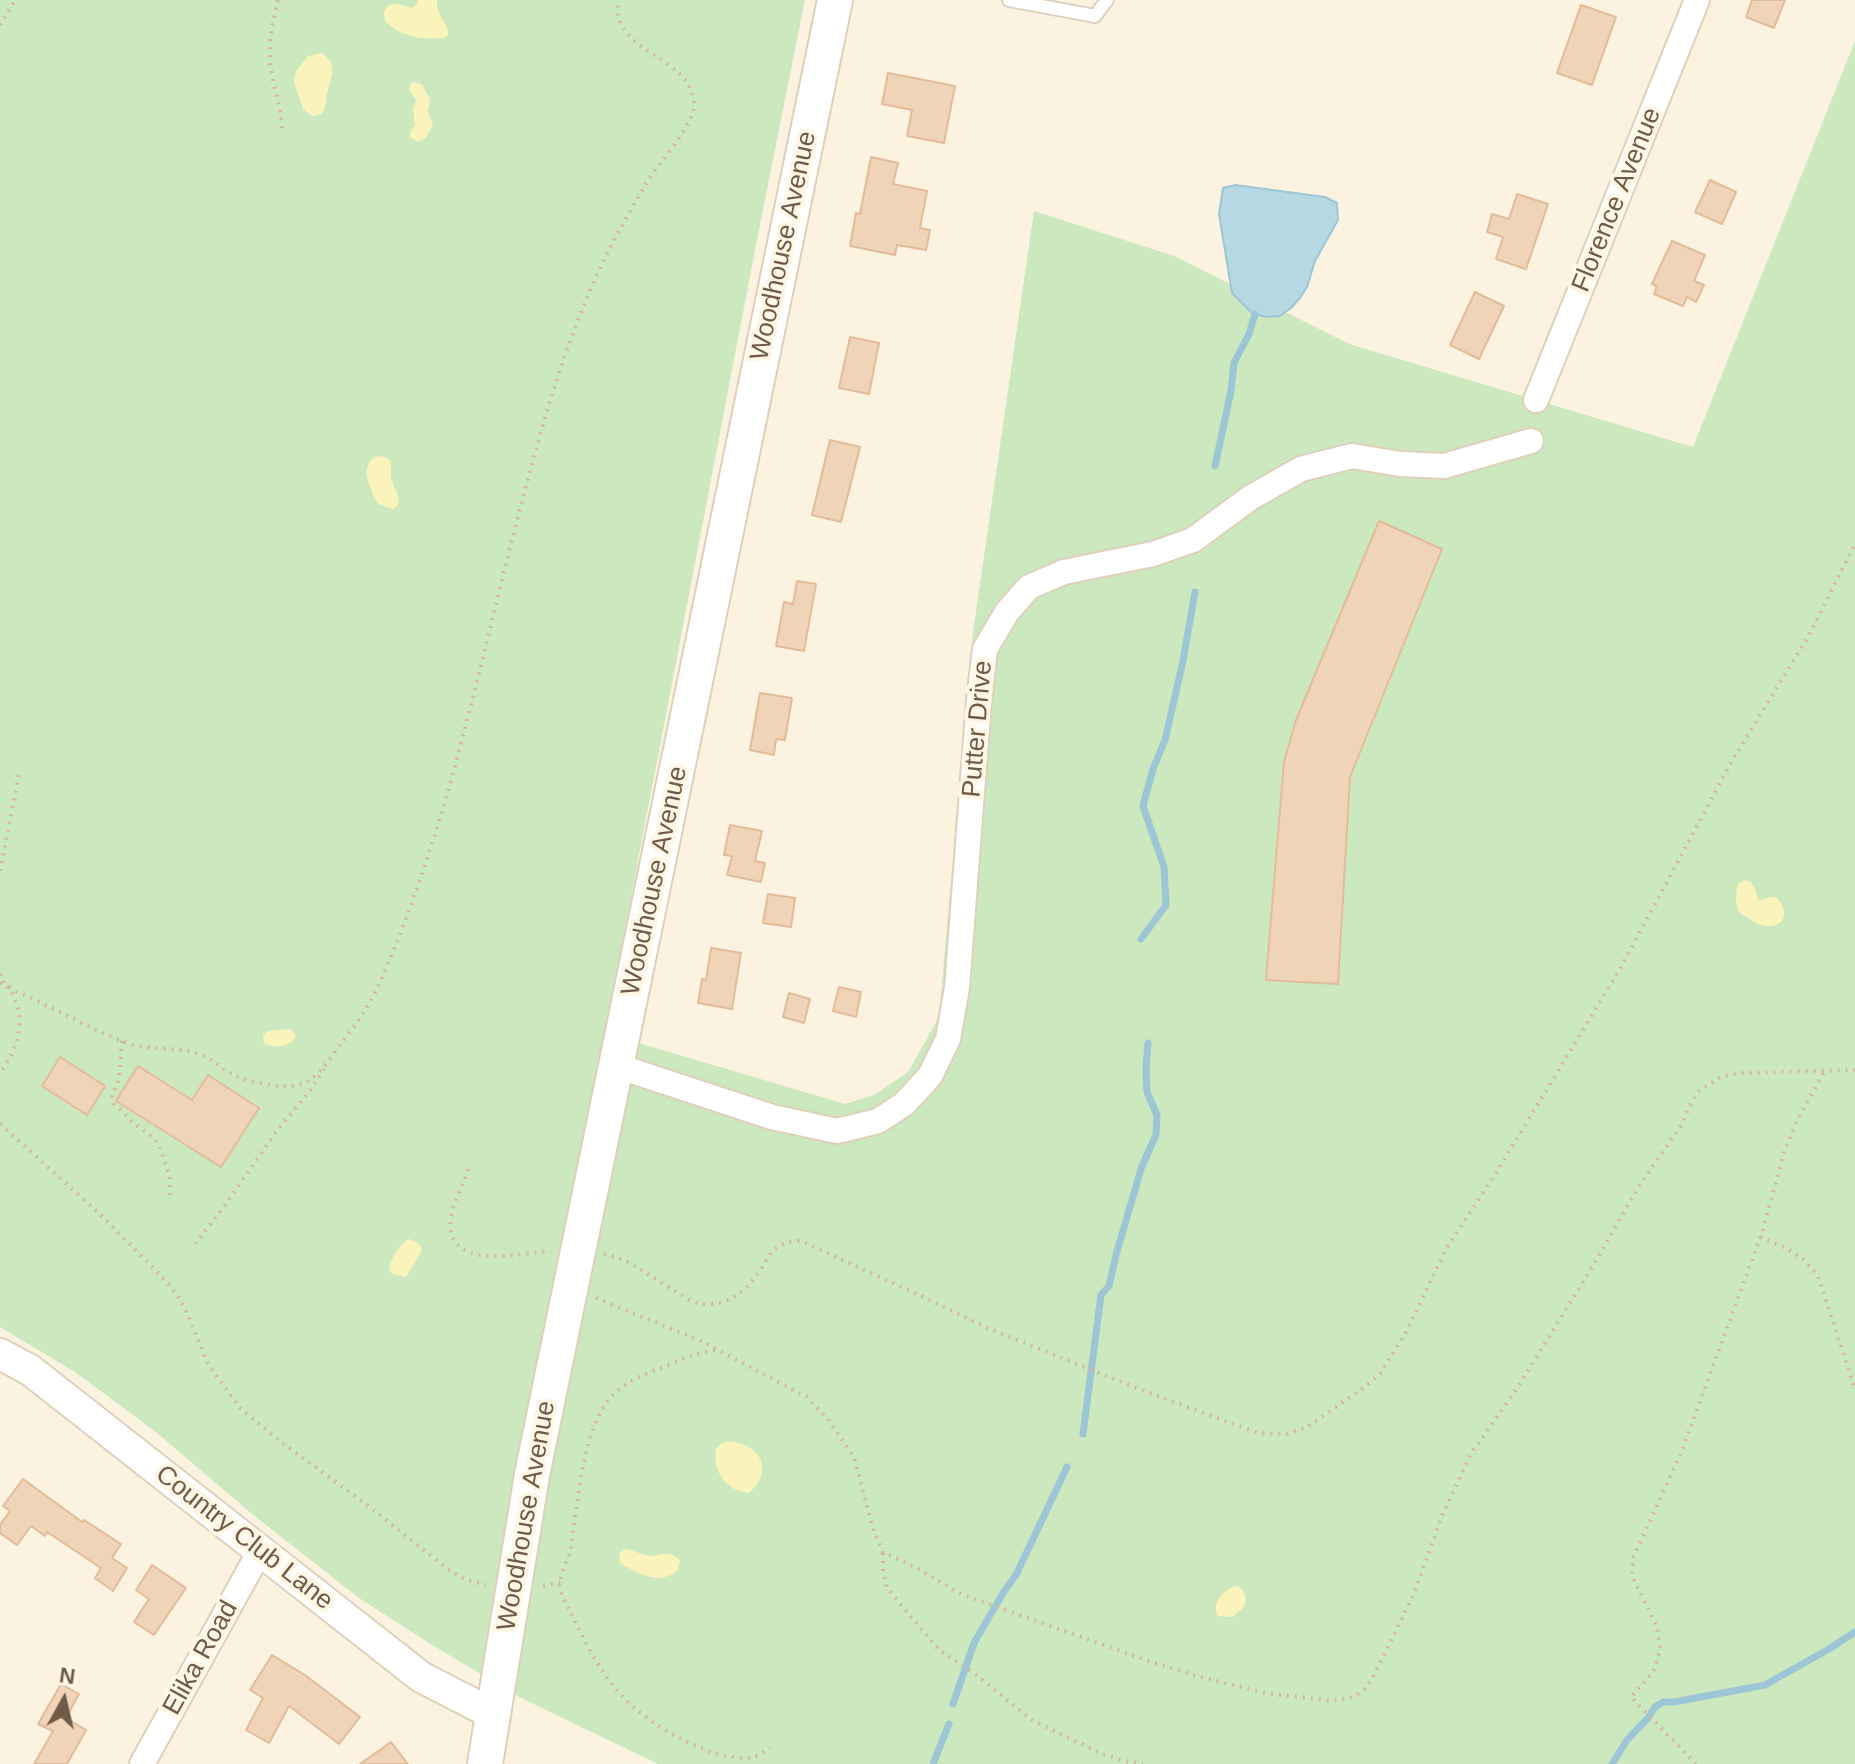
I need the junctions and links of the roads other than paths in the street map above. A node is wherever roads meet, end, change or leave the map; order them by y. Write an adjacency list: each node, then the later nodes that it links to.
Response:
1 (835, 0): 7 (main road, Woodhouse Avenue)
2 (1009, 0): 3 (lane)
3 (1107, 0)
4 (1697, 0): 5 (street, Florence Avenue)
5 (1536, 400)
6 (1531, 441): 7 (street, Putter Drive)
7 (617, 1066): 10 (main road, Woodhouse Avenue)
8 (0, 1354): 9 (street, Country Club Lane)
9 (260, 1551): 10 (street, Country Club Lane); 11 (street, Elika Road)
10 (493, 1714): 12 (main road, Woodhouse Avenue)
11 (142, 1764)
12 (485, 1764)

